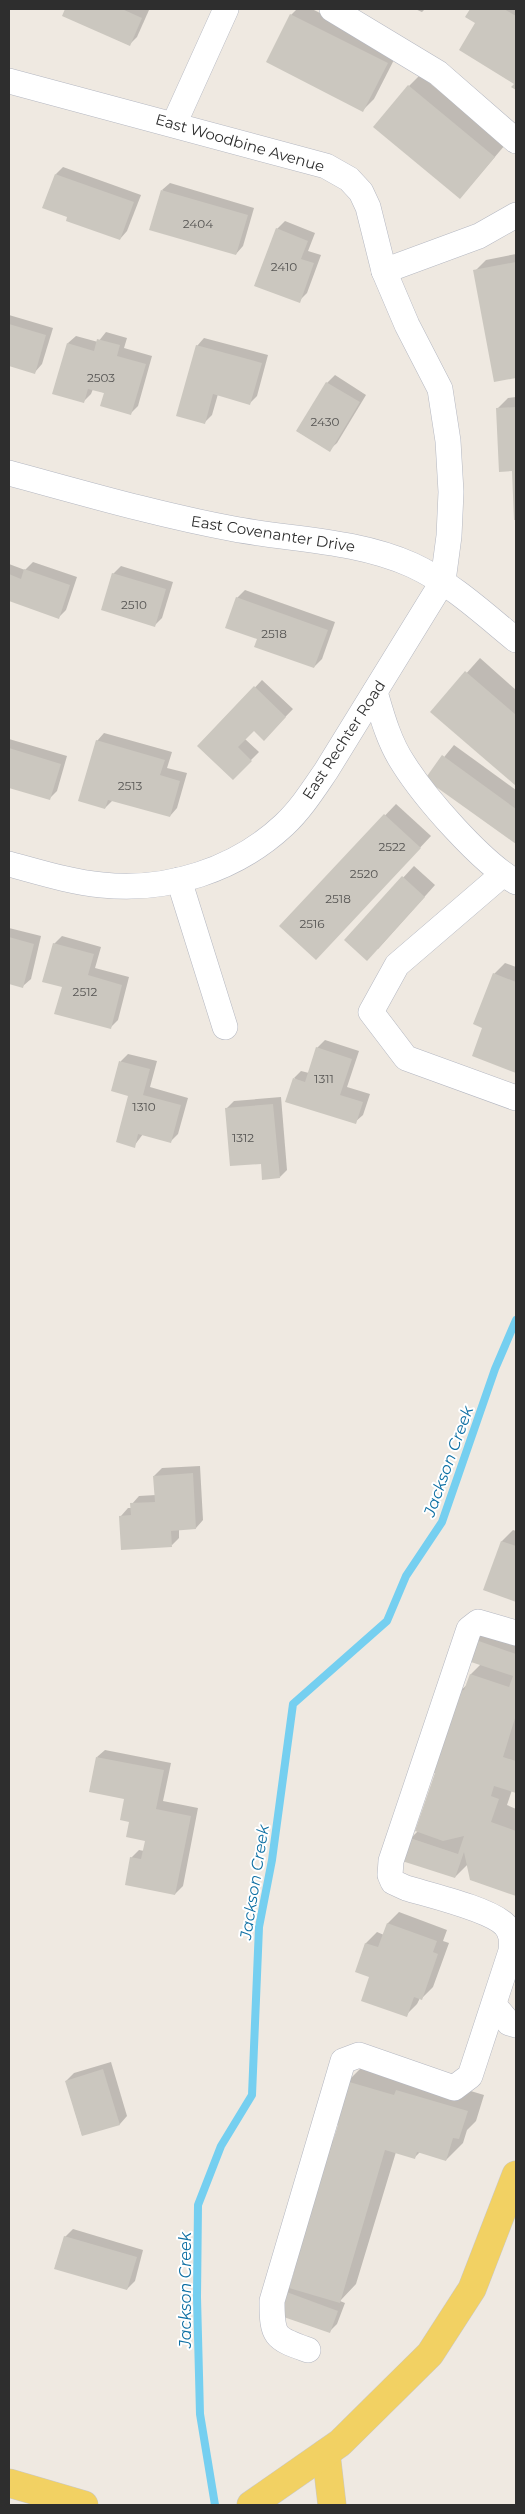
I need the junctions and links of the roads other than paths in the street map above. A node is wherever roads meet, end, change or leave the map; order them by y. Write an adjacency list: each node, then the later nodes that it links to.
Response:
1 (226, 9): 4 (street)
2 (332, 9): 5 (street)
3 (9, 81): 4 (street, East Woodbine Avenue)
4 (174, 124): 7 (street, East Woodbine Avenue)
5 (516, 141)
6 (516, 215): 7 (street)
7 (384, 271): 9 (street, East Woodbine Avenue)
8 (9, 473): 9 (street, East Covenanter Drive)
9 (443, 581): 10 (street, East Covenanter Drive); 11 (street, East Rechter Road)
10 (516, 640)
11 (375, 692): 13 (street); 14 (street, East Rechter Road)
12 (9, 864): 14 (street, East Rechter Road)
13 (510, 878): 16 (street)
14 (179, 880): 15 (street)
15 (225, 1027)
16 (516, 1098)
17 (516, 1633): 18 (street)
18 (505, 2002): 19 (street); 21 (street)
19 (516, 2025)
20 (516, 2175): 22 (main road)
21 (308, 2350)
22 (326, 2453): 24 (main road); 26 (main road)
23 (9, 2483): 25 (main road)
24 (254, 2504)
25 (81, 2505)
26 (332, 2505)

